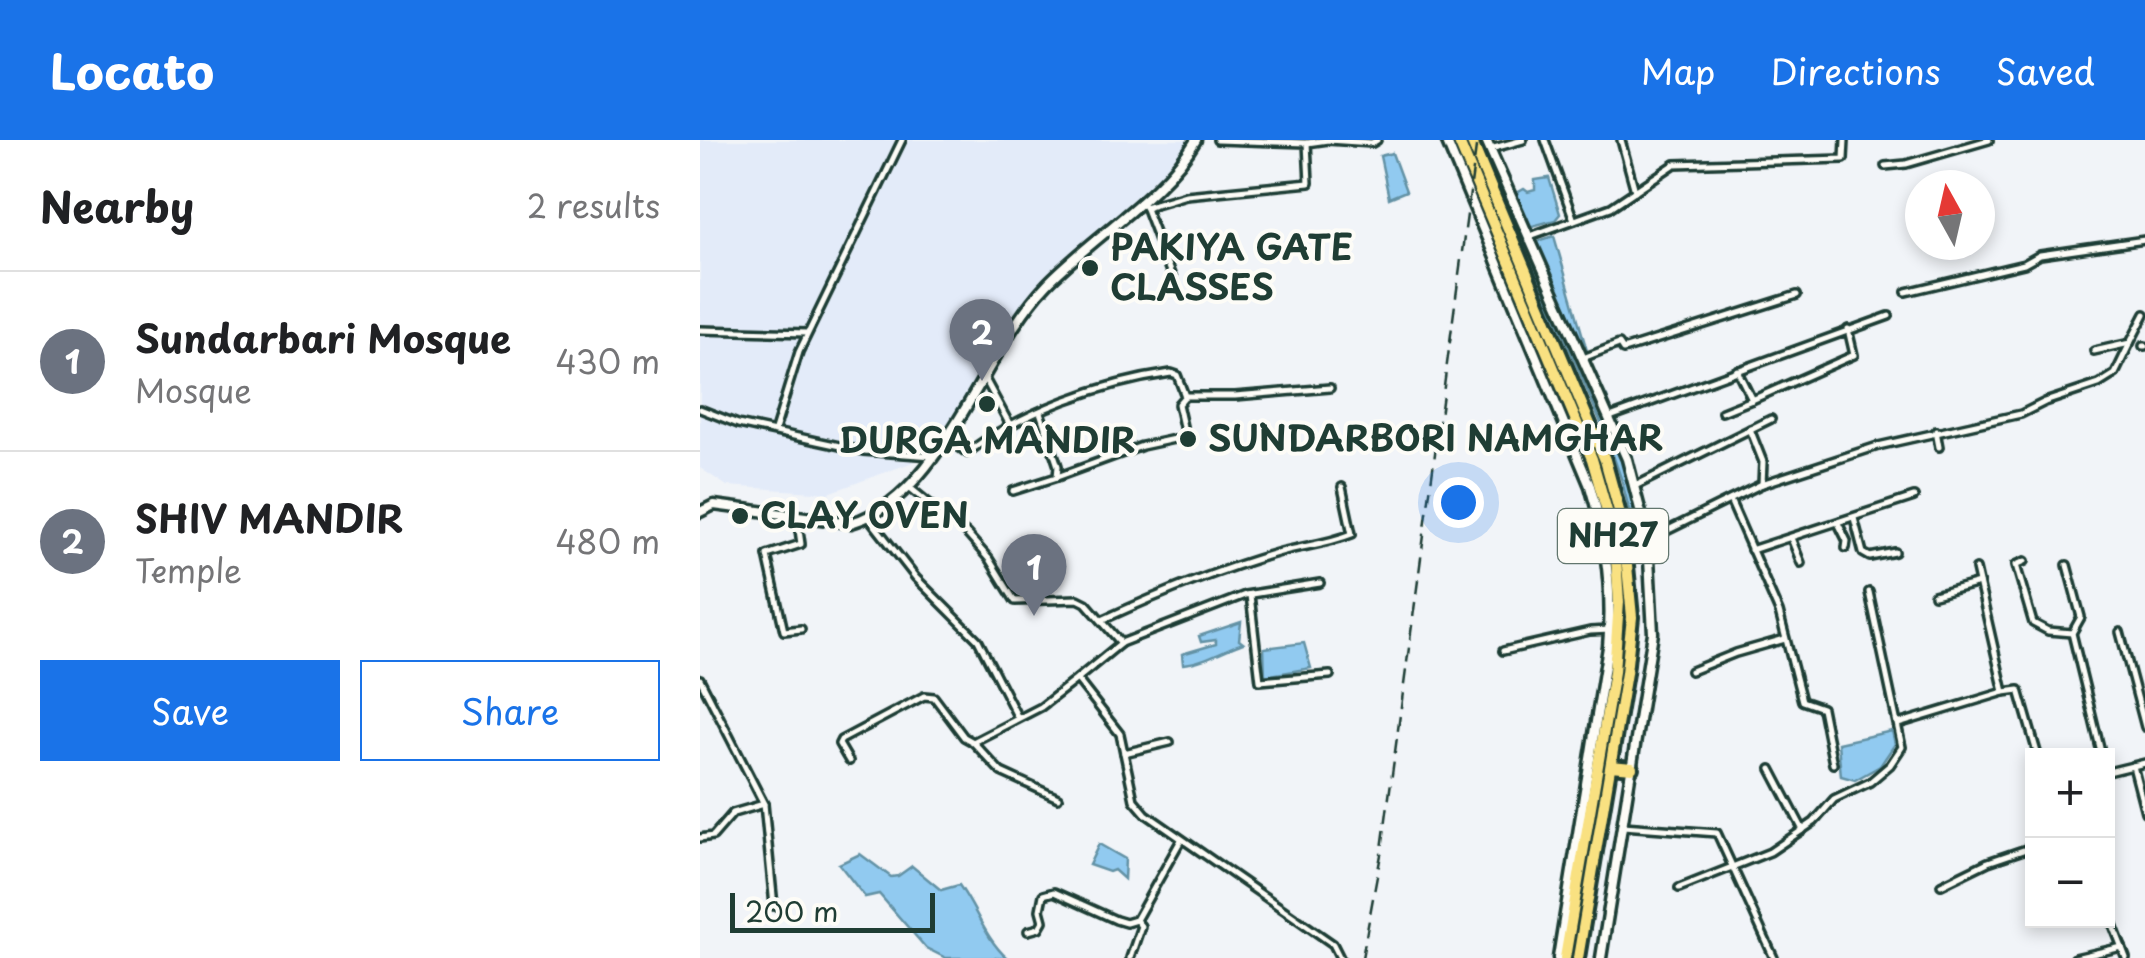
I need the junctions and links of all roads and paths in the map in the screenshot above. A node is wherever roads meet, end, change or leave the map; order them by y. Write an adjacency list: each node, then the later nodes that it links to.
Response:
1 (902, 140): 29 (street)
2 (1196, 140): 18 (street)
3 (1217, 140): 14 (street)
4 (1377, 140): 14 (street)
5 (1446, 140): 79 (street)
6 (1458, 140): 124 (highway, NH27)
7 (1472, 140): 101 (highway, NH27)
8 (1496, 140): 15 (street)
9 (1523, 140): 15 (street)
10 (1545, 140): 19 (street)
11 (1621, 140): 17 (street)
12 (1845, 140): 17 (street)
13 (1989, 140): 16 (street)
14 (1306, 144): 18 (street)
15 (1490, 147): 20 (street)
16 (1885, 166)
17 (1635, 191): 19 (street)
18 (1143, 203): 22 (street); 34 (street)
19 (1574, 220): 20 (street)
20 (1528, 237): 32 (street)
21 (2145, 240): 23 (street)
22 (1174, 285)
23 (1906, 292)
24 (1797, 295): 32 (street)
25 (2145, 314): 30 (street)
26 (1888, 316): 27 (street)
27 (1848, 328): 33 (street); 37 (street)
28 (700, 330): 29 (street)
29 (807, 333): 45 (street)
30 (2130, 343): 31 (street); 46 (street)
31 (2094, 351)
32 (1583, 358): 41 (street)
33 (1738, 370): 37 (street); 41 (street)
34 (982, 375): 43 (street); 47 (street)
35 (1330, 388): 36 (street)
36 (1184, 396): 39 (street); 50 (street)
37 (1752, 400): 40 (street)
38 (700, 409): 45 (street)
39 (1040, 412): 43 (street); 50 (street)
40 (1722, 412)
41 (1610, 417): 54 (street)
42 (1771, 418): 44 (street)
43 (1010, 424): 47 (street)
44 (1750, 429): 51 (street); 54 (street)
45 (774, 430): 49 (street)
46 (1936, 431): 48 (street); 51 (street)
47 (948, 439): 49 (street)
48 (1939, 447)
49 (932, 456): 52 (street)
50 (1057, 477): 55 (street)
51 (1762, 484): 57 (street)
52 (907, 486): 60 (street); 77 (street)
53 (1342, 486): 77 (street)
54 (1636, 486): 64 (street)
55 (1013, 491)
56 (1914, 497): 61 (street)
57 (1730, 500): 64 (street); 66 (street)
58 (700, 512): 59 (street)
59 (797, 516): 60 (street); 78 (street)
60 (869, 518): 90 (street)
61 (1854, 518): 62 (street); 67 (street)
62 (1838, 523): 63 (street); 65 (street)
63 (1792, 538): 66 (street); 69 (street)
64 (1648, 540): 103 (street)
65 (1846, 548)
66 (1751, 550): 82 (street)
67 (1895, 552)
68 (2025, 561): 80 (street)
69 (1801, 563)
70 (2067, 565): 80 (street)
71 (1976, 570): 73 (street)
72 (1320, 583): 75 (street)
73 (1979, 583): 76 (street); 89 (street)
74 (1869, 592): 91 (street)
75 (1250, 595): 83 (street); 86 (street)
76 (1934, 595)
77 (1102, 620): 83 (street)
78 (800, 629)
79 (1610, 630): 84 (street); 124 (street)
80 (2072, 632): 96 (street)
81 (2120, 632): 92 (street)
82 (1785, 639): 85 (street); 100 (street)
83 (1121, 643): 87 (street)
84 (1502, 650)
85 (1691, 671)
86 (1330, 676)
87 (1078, 678): 90 (street); 97 (street)
88 (700, 679): 107 (street)
89 (2004, 692): 91 (street); 95 (street)
90 (1018, 719): 93 (street)
91 (1898, 724): 110 (street)
92 (2145, 727)
93 (972, 742): 98 (street); 106 (street)
94 (1170, 742): 97 (street)
95 (2036, 748)
96 (2100, 748)
97 (1124, 752): 112 (street)
98 (849, 762)
99 (2145, 763): 102 (street)
100 (1832, 764)
101 (1611, 766): 103 (highway); 125 (highway, NH27)
102 (2134, 766): 105 (street); 108 (street)
103 (1632, 768): 109 (street)
104 (1772, 769): 110 (street)
105 (2115, 770)
106 (1058, 798)
107 (764, 804): 111 (street); 117 (street)
108 (2145, 812)
109 (1622, 826): 114 (street); 126 (street)
110 (1803, 830): 114 (street)
111 (700, 838)
112 (1182, 840): 118 (street); 123 (street)
113 (2025, 849): 115 (street)
114 (1733, 868): 116 (street); 127 (street)
115 (1941, 885)
116 (1679, 888)
117 (774, 906)
118 (1136, 920): 120 (street); 122 (street)
119 (2114, 928): 121 (street)
120 (1028, 931)
121 (2122, 947): 128 (street); 129 (street)
122 (1130, 958)
123 (1340, 958)
124 (1561, 958)
125 (1578, 958)
126 (1600, 958)
127 (1774, 958)
128 (2074, 958)
129 (2126, 958)

